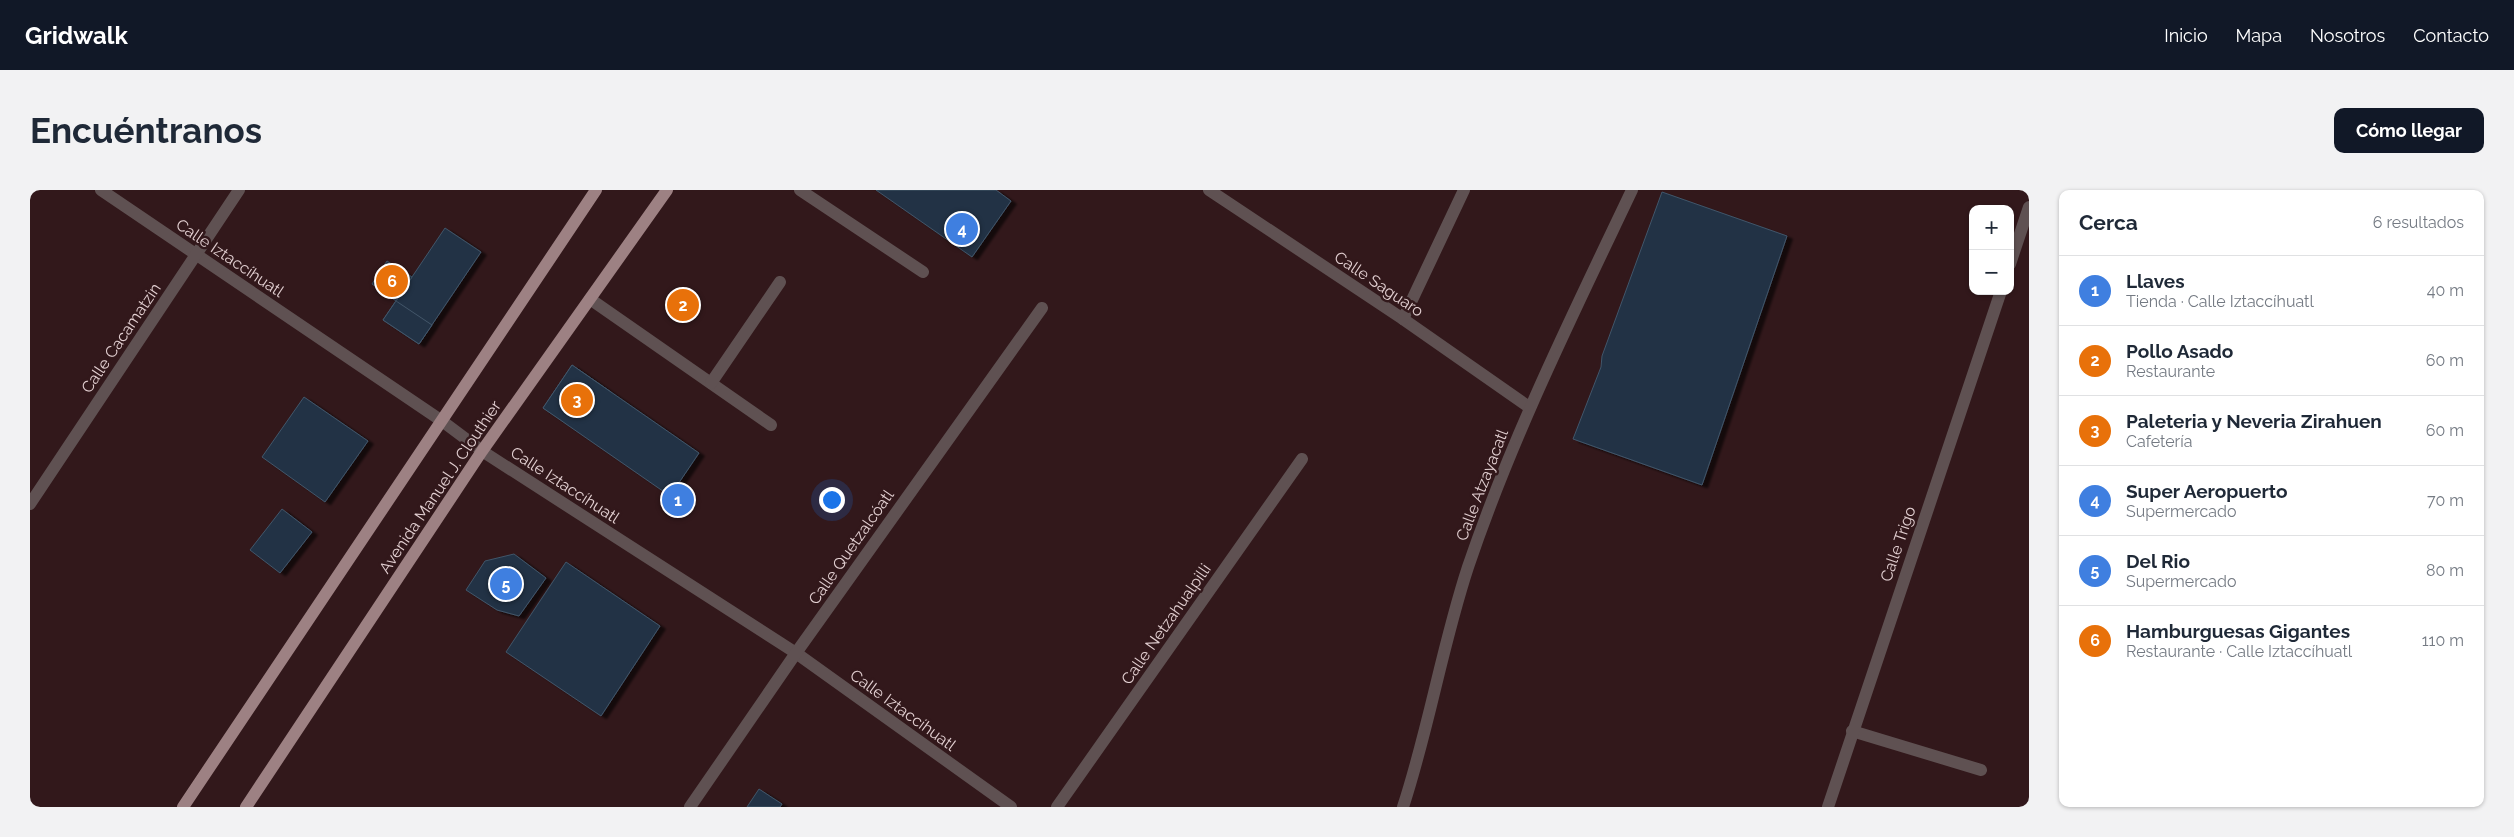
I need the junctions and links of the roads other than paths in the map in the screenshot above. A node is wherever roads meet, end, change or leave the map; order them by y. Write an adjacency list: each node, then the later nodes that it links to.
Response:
1 (101, 190): 11 (street, Calle Iztaccíhuatl)
2 (239, 190): 11 (street, Calle Cacamatzin)
3 (596, 190): 20 (main road)
4 (667, 190): 15 (main road, Avenida Manuel J. Clouthier)
5 (800, 190): 12 (street)
6 (1209, 190): 17 (street, Calle Saguaro)
7 (1464, 190): 17 (street)
8 (1632, 190): 19 (street, Calle Atzayacatl)
9 (2029, 207): 10 (street)
10 (2014, 252)
11 (195, 255): 20 (street, Calle Iztaccíhuatl); 24 (street, Calle Cacamatzin)
12 (923, 272)
13 (780, 282): 18 (street)
14 (2000, 295): 26 (street, Calle Trigo)
15 (590, 299): 18 (street); 22 (main road, Avenida Manuel J. Clouthier)
16 (1042, 308): 25 (street, Calle Quetzalcóatl)
17 (1403, 319): 19 (street, Calle Saguaro)
18 (711, 383): 21 (street)
19 (1529, 407): 33 (street, Calle Atzayacatl)
20 (442, 421): 22 (street, Calle Iztaccíhuatl); 28 (main road)
21 (771, 425)
22 (482, 451): 25 (street, Calle Iztaccíhuatl); 29 (main road, Avenida Manuel J. Clouthier)
23 (1302, 459): 32 (street, Calle Netzahualpilli)
24 (30, 504)
25 (796, 653): 30 (street, Calle Quetzalcóatl); 31 (street, Calle Iztaccíhuatl)
26 (1852, 730): 27 (street); 34 (street, Calle Trigo)
27 (1981, 770)
28 (183, 807)
29 (246, 807)
30 (690, 807)
31 (1011, 807)
32 (1056, 807)
33 (1403, 807)
34 (1828, 807)

